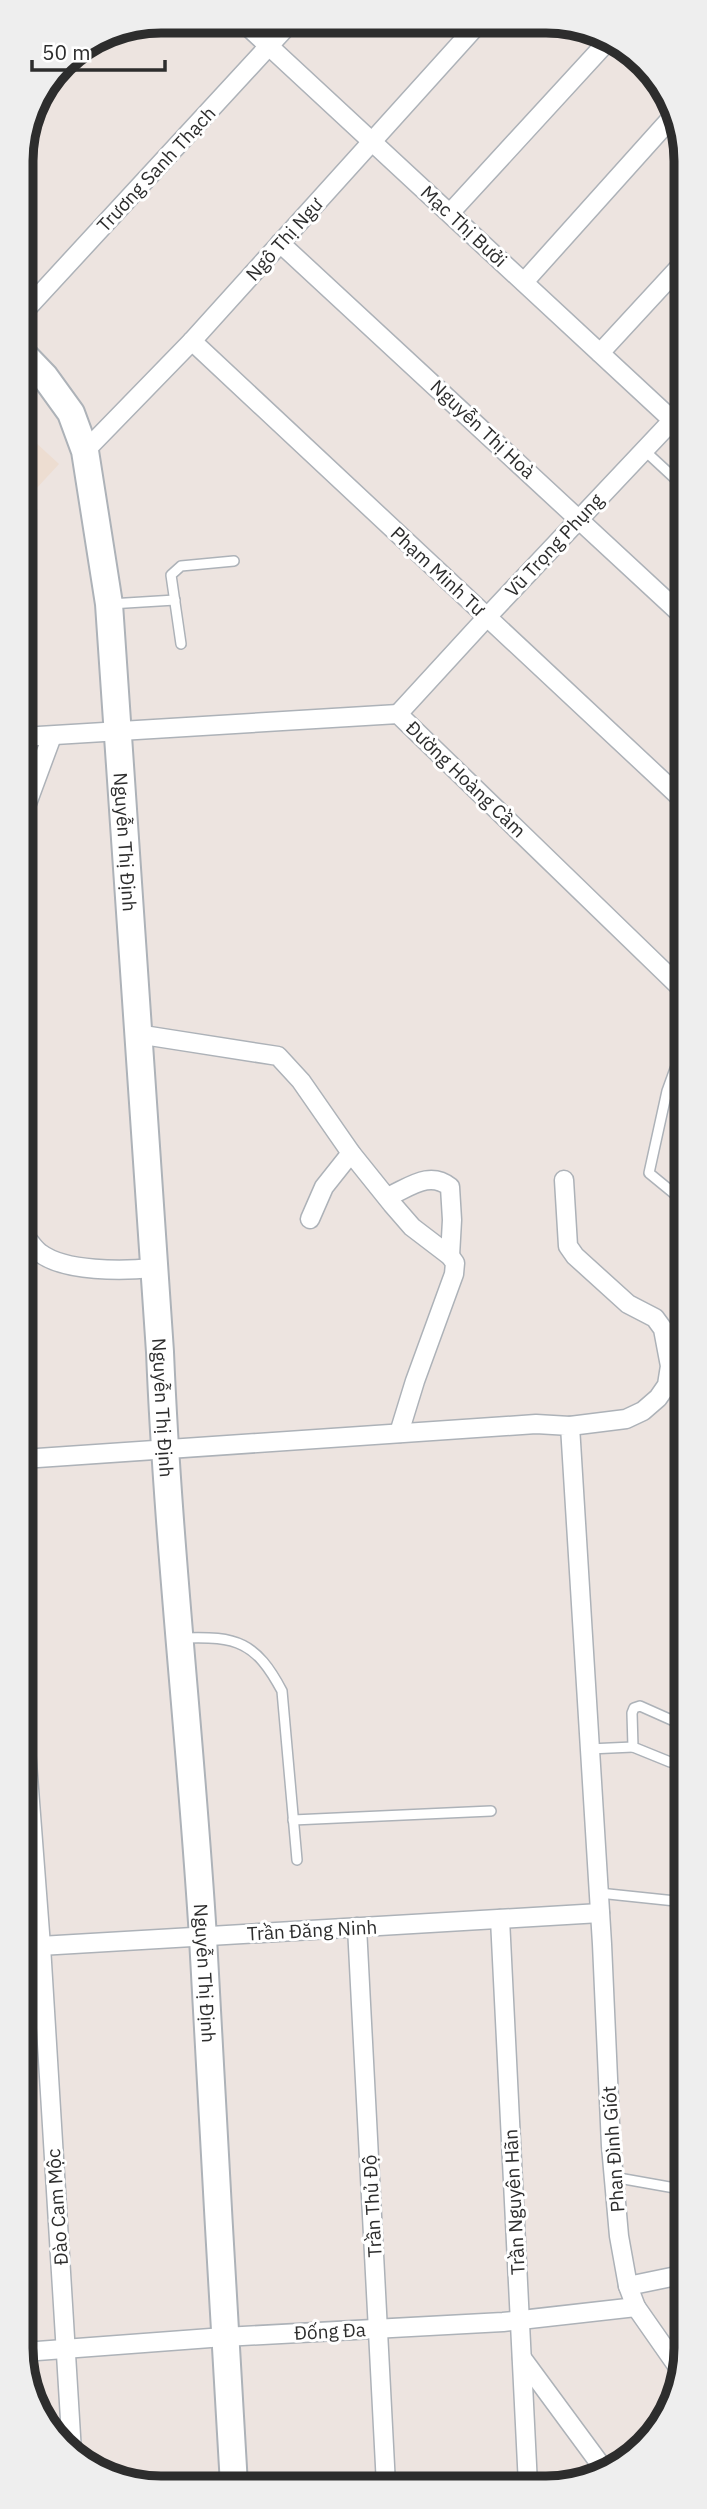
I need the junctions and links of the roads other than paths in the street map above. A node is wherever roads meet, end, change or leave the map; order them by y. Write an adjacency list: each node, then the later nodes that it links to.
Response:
1 (255, 33): 4 (street, Mạc Thị Bưởi)
2 (281, 33): 4 (street, Trương Sanh Thạch)
3 (470, 33): 7 (street, Ngô Thị Ngư)
4 (269, 46): 7 (street, Mạc Thị Bưởi); 12 (street, Trương Sanh Thạch)
5 (603, 47): 8 (street)
6 (668, 122): 11 (street)
7 (372, 141): 8 (street, Mạc Thị Bưởi); 9 (street, Ngô Thị Ngư)
8 (450, 213): 11 (street, Mạc Thị Bưởi)
9 (281, 243): 13 (street, Ngô Thị Ngư); 21 (street, Nguyễn Thị Hoà)
10 (674, 273): 14 (street)
11 (524, 282): 14 (street, Mạc Thị Bưởi)
12 (34, 302)
13 (192, 341): 18 (street, Ngô Thị Ngư); 26 (street, Phạm Minh Tư)
14 (600, 353): 16 (street, Mạc Thị Bưởi)
15 (34, 365): 18 (street, Nguyễn Thị Định)
16 (674, 414)
17 (674, 424): 19 (street, Vũ Trọng Phụng)
18 (85, 450): 24 (street, Nguyễn Thị Định)
19 (644, 450): 20 (lane); 21 (street, Vũ Trọng Phụng)
20 (674, 478)
21 (579, 518): 25 (street, Nguyễn Thị Hoà); 26 (street, Vũ Trọng Phụng)
22 (234, 561): 23 (lane)
23 (175, 600): 24 (lane); 27 (lane)
24 (109, 604): 29 (street, Nguyễn Thị Định)
25 (674, 607)
26 (487, 617): 28 (street, Vũ Trọng Phụng); 33 (street, Phạm Minh Tư)
27 (181, 644)
28 (398, 714): 29 (street, Đường Hoàng Cầm); 34 (street, Đường Hoàng Cầm)
29 (116, 731): 30 (street, Đường Hoàng Cầm); 35 (street, Nguyễn Thị Định)
30 (52, 736): 31 (street, Đường Hoàng Cầm); 32 (street)
31 (34, 737)
32 (34, 785)
33 (674, 791)
34 (674, 980)
35 (137, 1034): 37 (street); 44 (street, Nguyễn Thị Định)
36 (674, 1073): 39 (lane)
37 (351, 1153): 40 (street); 41 (street)
38 (564, 1180): 45 (street)
39 (674, 1193)
40 (387, 1198): 43 (street); 43 (street)
41 (310, 1219)
42 (34, 1245): 44 (street)
43 (450, 1256): 46 (street)
44 (153, 1268): 47 (street, Nguyễn Thị Định)
45 (570, 1426): 46 (street); 52 (street, Phan Đình Giót)
46 (399, 1433): 47 (street)
47 (164, 1448): 48 (street); 49 (street, Nguyễn Thị Định)
48 (33, 1458)
49 (178, 1638): 55 (lane); 62 (street, Nguyễn Thị Định)
50 (673, 1721): 51 (lane)
51 (633, 1747): 52 (lane); 53 (lane)
52 (589, 1749): 57 (street, Phan Đình Giót)
53 (673, 1761)
54 (491, 1811): 55 (lane)
55 (293, 1820): 56 (lane)
56 (297, 1860)
57 (599, 1893): 58 (lane); 59 (street, Phan Đình Giót)
58 (673, 1901)
59 (600, 1913): 60 (street, Trần Đăng Ninh); 65 (street, Phan Đình Giót)
60 (500, 1919): 61 (street, Trần Đăng Ninh); 70 (street, Trần Nguyên Hãn)
61 (357, 1927): 62 (street, Trần Đăng Ninh); 71 (street, Trần Thủ Độ)
62 (202, 1936): 63 (street, Trần Đăng Ninh); 72 (street, Nguyễn Thị Định)
63 (33, 1946)
64 (33, 1960): 73 (street, Đào Cam Mộc)
65 (613, 2177): 66 (lane); 68 (street, Phan Đình Giót)
66 (673, 2188)
67 (673, 2277): 68 (street)
68 (628, 2286): 69 (street, Phan Đình Giót)
69 (636, 2307): 70 (street, Đống Đa); 76 (street, Phan Đình Giót)
70 (520, 2319): 71 (street, Đống Đa); 75 (street, Trần Nguyên Hãn)
71 (378, 2329): 72 (street, Đống Đa); 80 (street, Trần Thủ Độ)
72 (224, 2337): 73 (street, Đống Đa); 79 (street, Nguyễn Thị Định)
73 (67, 2349): 74 (street, Đống Đa); 77 (street, Đào Cam Mộc)
74 (33, 2351)
75 (522, 2358): 78 (street); 81 (street, Trần Nguyên Hãn)
76 (673, 2359)
77 (71, 2438)
78 (600, 2464)
79 (233, 2476)
80 (386, 2476)
81 (528, 2476)

